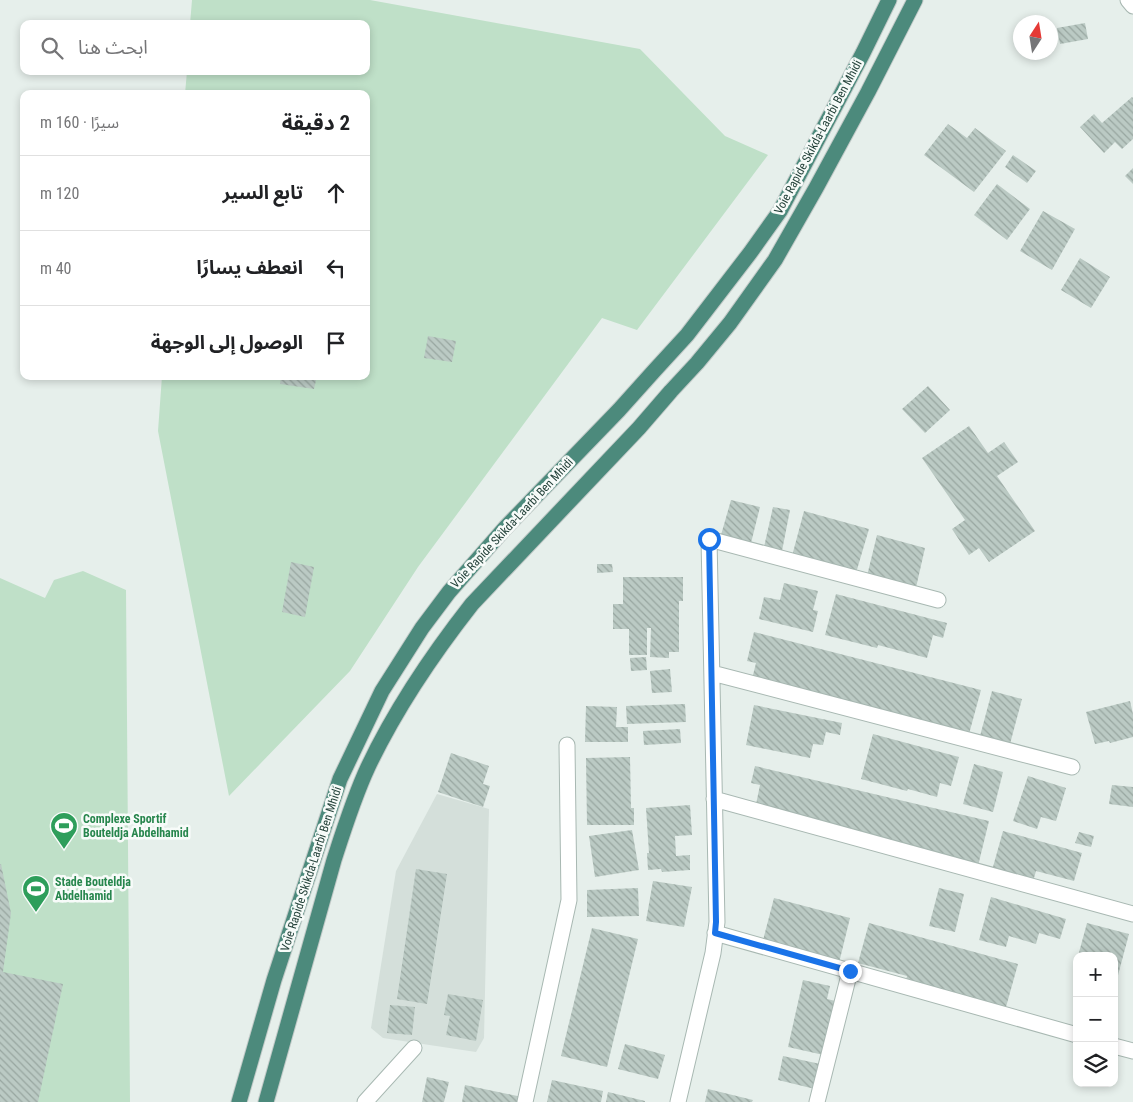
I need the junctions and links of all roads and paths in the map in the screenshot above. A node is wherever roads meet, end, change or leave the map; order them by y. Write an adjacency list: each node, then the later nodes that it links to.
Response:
1 (889, 0): 17 (highway, Voie Rapide Skikda-Laarbi Ben Mhidi)
2 (915, 0): 18 (highway, Voie Rapide Skikda-Laarbi Ben Mhidi)
3 (1128, 0): 4 (street)
4 (1133, 6)
5 (938, 600): 6 (street)
6 (712, 673): 8 (street); 9 (street)
7 (567, 746): 20 (street)
8 (1072, 766)
9 (714, 799): 10 (street); 11 (street)
10 (1133, 914)
11 (715, 933): 12 (street); 21 (street)
12 (850, 971): 13 (street); 22 (street)
13 (1073, 1034)
14 (1118, 1047): 16 (street)
15 (414, 1048): 19 (street)
16 (1133, 1051)
17 (239, 1102)
18 (266, 1102)
19 (365, 1102)
20 (525, 1102)
21 (678, 1102)
22 (817, 1102)

